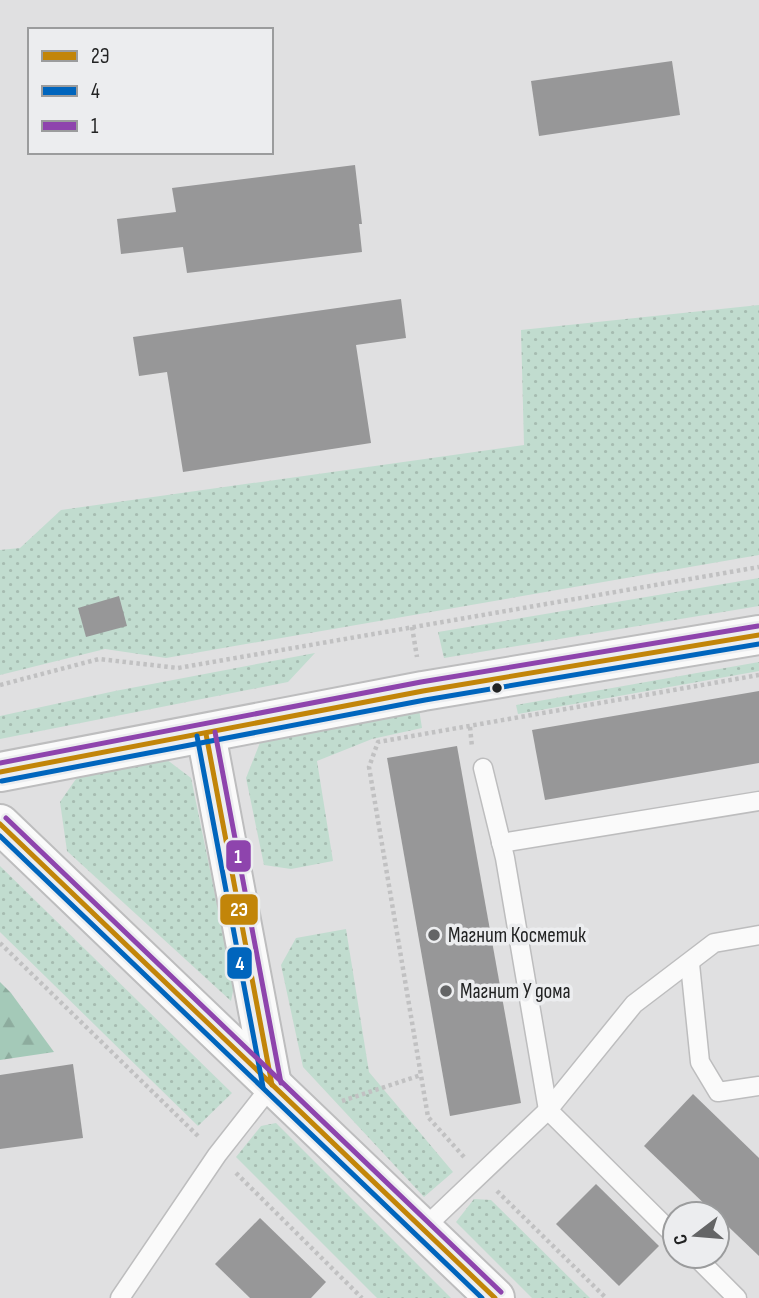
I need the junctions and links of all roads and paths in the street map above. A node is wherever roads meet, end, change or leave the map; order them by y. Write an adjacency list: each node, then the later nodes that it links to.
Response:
1 (759, 567): 3 (path)
2 (759, 635): 4 (street)
3 (0, 685)
4 (206, 734): 6 (street); 14 (street)
5 (483, 768): 9 (lane)
6 (0, 772)
7 (759, 802): 9 (lane)
8 (0, 824): 14 (street)
9 (501, 843): 16 (lane)
10 (759, 935): 12 (lane)
11 (0, 943): 18 (path)
12 (690, 964): 15 (lane); 16 (lane)
13 (421, 1075): 17 (path)
14 (272, 1085): 17 (street); 18 (lane)
15 (759, 1086)
16 (548, 1110): 19 (lane); 20 (lane)
17 (303, 1114): 20 (street)
18 (217, 1154): 22 (lane); 23 (path)
19 (661, 1222)
20 (424, 1228): 24 (street)
21 (709, 1270): 25 (lane)
22 (120, 1298)
23 (362, 1298)
24 (495, 1298)
25 (737, 1298)

